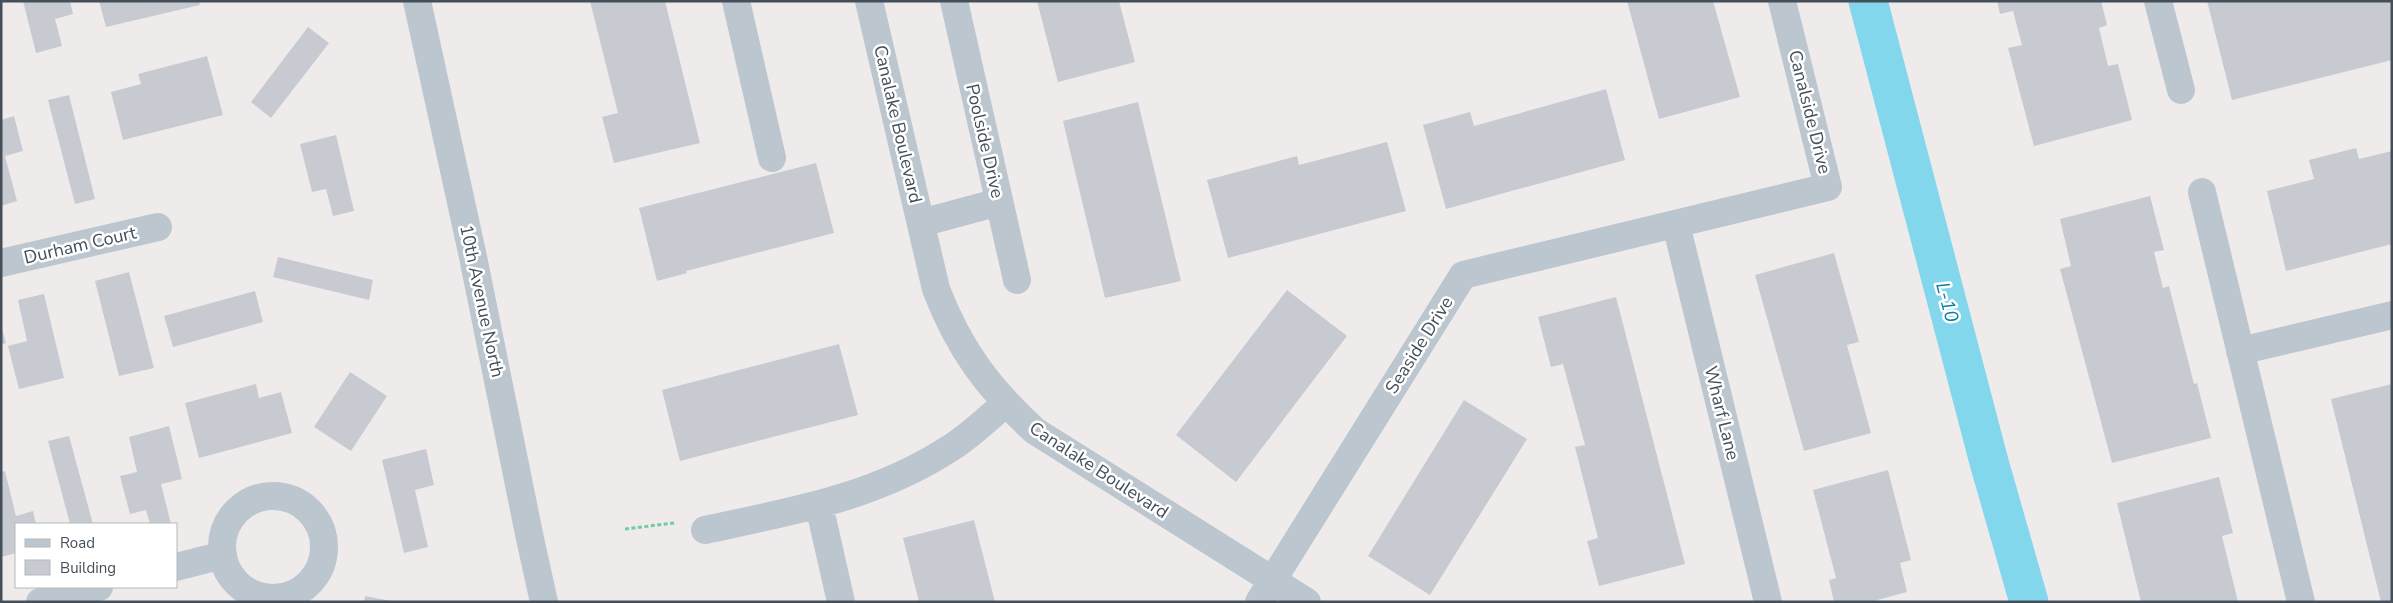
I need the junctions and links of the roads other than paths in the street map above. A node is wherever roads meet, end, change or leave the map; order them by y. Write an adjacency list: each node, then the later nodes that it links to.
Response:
1 (417, 1): 26 (street, 10th Avenue North)
2 (736, 1): 8 (street)
3 (869, 1): 11 (street, Canalake Boulevard)
4 (954, 1): 10 (street, Poolside Drive)
5 (1782, 1): 12 (street, Canalside Drive)
6 (2158, 1): 7 (street)
7 (2181, 90)
8 (772, 158)
9 (2202, 192): 17 (street)
10 (999, 202): 11 (street); 15 (street, Poolside Drive)
11 (921, 223): 18 (street, Canalake Boulevard)
12 (1676, 224): 24 (street, Seaside Drive); 29 (street, Wharf Lane)
13 (158, 227): 14 (street, Durham Court)
14 (1, 263)
15 (1017, 280)
16 (2392, 315): 17 (street)
17 (2240, 351): 30 (street)
18 (1005, 404): 19 (street); 24 (street, Canalake Boulevard)
19 (819, 505): 20 (street); 27 (street)
20 (705, 530)
21 (222, 555): 22 (street)
22 (178, 566)
23 (95, 588): 25 (street)
24 (1266, 591): 28 (street, Canalake Boulevard)
25 (40, 602)
26 (544, 602)
27 (841, 602)
28 (1307, 602)
29 (1768, 602)
30 (2301, 602)

